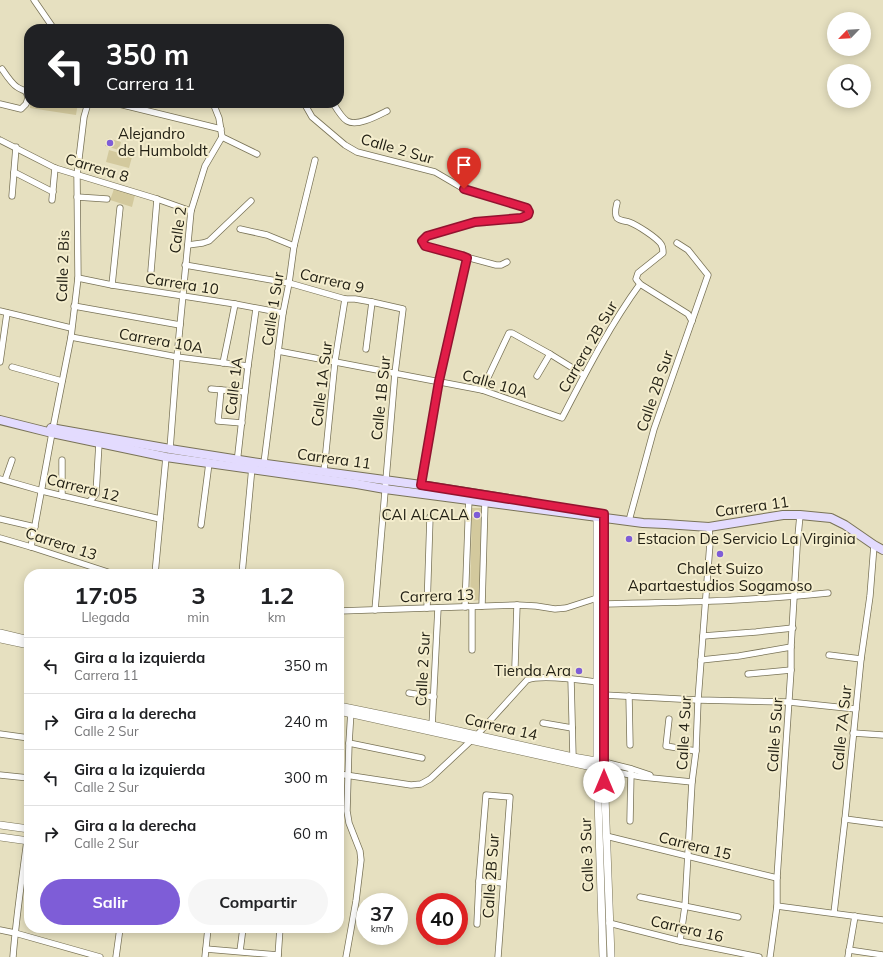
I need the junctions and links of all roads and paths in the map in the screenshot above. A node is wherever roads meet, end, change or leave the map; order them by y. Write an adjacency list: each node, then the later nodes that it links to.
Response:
1 (34, 0): 2 (street)
2 (51, 24)
3 (2, 69): 4 (street)
4 (24, 90)
5 (0, 104): 6 (street)
6 (24, 106)
7 (87, 108): 21 (street, Calle 2 Bis)
8 (135, 108): 13 (street)
9 (215, 108): 13 (street)
10 (307, 108): 36 (street, Calle 2 Sur)
11 (337, 108): 12 (street, Calle 2 Sur)
12 (387, 111)
13 (221, 129): 14 (street)
14 (222, 137): 17 (street); 31 (street, Calle 2)
15 (0, 140): 16 (street, Carrera 8)
16 (16, 147): 19 (street, Carrera 8); 20 (street)
17 (257, 154)
18 (315, 160): 35 (street, Calle 1 Sur)
19 (55, 168): 21 (street, Carrera 8); 22 (street)
20 (14, 172): 22 (street); 23 (street)
21 (77, 175): 24 (street, Calle 2 Bis); 26 (street, Carrera 8)
22 (53, 192): 27 (street)
23 (12, 196)
24 (77, 197): 25 (street); 40 (street, Calle 2 Bis)
25 (107, 199)
26 (157, 199): 31 (street, Carrera 8); 39 (street)
27 (52, 200)
28 (251, 200): 34 (street)
29 (617, 203): 42 (street)
30 (120, 208): 43 (street)
31 (191, 211): 34 (street, Calle 2)
32 (240, 229): 35 (street)
33 (677, 242): 54 (street, Calle 2B Sur)
34 (188, 245): 38 (street, Calle 2)
35 (294, 246): 41 (street, Calle 1 Sur)
36 (467, 258): 37 (street); 71 (street)
37 (507, 262)
38 (185, 264): 41 (street, Carrera 9); 44 (street, Calle 2)
39 (151, 271)
40 (78, 278): 43 (street, Carrera 10); 48 (street, Calle 2 Bis)
41 (289, 283): 45 (street, Carrera 9); 53 (street, Calle 1 Sur)
42 (640, 284): 54 (street); 68 (street, Carrera 2B Sur)
43 (112, 285): 44 (street, Carrera 10)
44 (182, 296): 47 (street, Carrera 10); 55 (street, Calle 2)
45 (345, 299): 46 (street, Carrera 9); 62 (street, Calle 1A Sur)
46 (372, 302): 49 (street, Carrera 9); 58 (street)
47 (235, 304): 50 (street, Carrera 10); 64 (street, Calle 1A)
48 (74, 306): 55 (street); 56 (street, Calle 2 Bis)
49 (403, 308): 67 (street, Calle 1B Sur)
50 (256, 309): 53 (street, Carrera 10); 65 (street, Calle 1A)
51 (0, 311): 52 (street)
52 (7, 313): 56 (street); 63 (street)
53 (283, 313): 59 (street, Calle 1 Sur)
54 (692, 321): 105 (street, Calle 2B Sur)
55 (180, 325): 61 (street, Calle 2)
56 (71, 328): 57 (street, Calle 2 Bis)
57 (71, 338): 61 (street, Carrera 10A); 70 (street, Calle 2 Bis)
58 (366, 349)
59 (278, 351): 62 (street, Calle 10A); 88 (street, Calle 1 Sur)
60 (550, 354): 68 (street); 69 (street); 74 (street)
61 (177, 357): 64 (street, Carrera 10A); 82 (street, Calle 2)
62 (336, 361): 67 (street, Calle 10A); 90 (street, Calle 1A Sur)
63 (0, 362)
64 (223, 363): 65 (street, Carrera 10A)
65 (248, 366): 75 (street, Calle 1A)
66 (12, 367): 70 (street)
67 (395, 372): 71 (street, Calle 10A); 92 (street, Calle 1B Sur)
68 (584, 375): 77 (street, Carrera 2B Sur)
69 (537, 376)
70 (62, 381): 80 (street, Calle 2 Bis)
71 (439, 381): 74 (street, Calle 10A); 93 (street)
72 (212, 389): 73 (street)
73 (221, 390): 75 (street); 79 (street)
74 (482, 390): 77 (street, Calle 10A)
75 (245, 392): 79 (street, Calle 1A)
76 (0, 415): 80 (main road, Carrera 11)
77 (562, 418)
78 (0, 420): 80 (main road, Carrera 11)
79 (242, 423): 87 (street, Calle 1A)
80 (52, 431): 81 (main road, Carrera 11); 82 (main road, Carrera 11); 95 (street, Calle 2 Bis)
81 (98, 443): 83 (main road, Carrera 11); 99 (street)
82 (170, 449): 87 (main road, Carrera 11)
83 (166, 458): 86 (main road, Carrera 11); 104 (street)
84 (12, 460): 91 (street)
85 (62, 460): 96 (street)
86 (209, 463): 87 (main road, Carrera 11); 106 (street)
87 (237, 463): 89 (main road, Carrera 11)
88 (264, 463): 89 (main road, Carrera 11); 90 (main road, Carrera 11)
89 (252, 466): 94 (main road, Carrera 11); 115 (street)
90 (324, 472): 92 (main road, Carrera 11)
91 (2, 480): 95 (street, Carrera 12)
92 (386, 480): 93 (main road, Carrera 11); 94 (street, Calle 1B Sur)
93 (421, 485): 97 (main road, Carrera 11)
94 (385, 489): 97 (main road, Carrera 11); 127 (street, Calle 1B Sur)
95 (42, 491): 96 (street, Carrera 12); 107 (street, Calle 2 Bis)
96 (62, 496): 99 (street, Carrera 12)
97 (470, 496): 98 (main road, Carrera 11); 100 (main road, Carrera 11); 123 (street)
98 (485, 501): 100 (main road, Carrera 11); 122 (street)
99 (89, 502): 104 (street, Carrera 12)
100 (601, 515): 105 (main road, Carrera 11); 118 (street, Calle 3 Sur); 120 (street, Calle 3 Sur)
101 (800, 515): 108 (main road, Carrera 11); 110 (main road, Carrera 11); 117 (street, Calle 5 Sur)
102 (430, 517): 125 (street)
103 (0, 519): 107 (street)
104 (160, 519): 114 (street)
105 (630, 519): 108 (main road, Carrera 11)
106 (201, 525)
107 (35, 527): 111 (street, Calle 2 Bis)
108 (709, 527): 119 (street, Calle 4 Sur)
109 (0, 538): 111 (street, Carrera 13)
110 (874, 545): 112 (main road, Carrera 11); 138 (street, Calle 7A Sur)
111 (31, 547): 113 (street, Carrera 13)
112 (883, 550)
113 (99, 569)
114 (155, 569)
115 (242, 569)
116 (828, 593): 117 (street)
117 (795, 597): 119 (street); 129 (street, Calle 5 Sur)
118 (597, 598): 121 (street, Carrera 13); 144 (street, Calle 3 Sur)
119 (706, 601): 120 (street); 131 (street, Calle 4 Sur)
120 (604, 604): 146 (street, Calle 3 Sur)
121 (517, 605): 122 (street, Carrera 13); 140 (street)
122 (482, 606): 124 (street, Carrera 13)
123 (465, 607): 124 (street, Carrera 13); 126 (street, Carrera 13)
124 (472, 607): 136 (street)
125 (427, 608): 126 (street, Carrera 13); 127 (street, Carrera 13)
126 (438, 608): 148 (street, Calle 2 Sur)
127 (375, 610): 128 (street, Carrera 13)
128 (344, 611)
129 (793, 628): 131 (street); 135 (street, Calle 5 Sur)
130 (0, 633): 133 (street)
131 (703, 636): 139 (street, Calle 4 Sur)
132 (0, 639): 134 (street)
133 (24, 639)
134 (24, 644)
135 (791, 647): 139 (street); 141 (street, Calle 5 Sur)
136 (472, 650)
137 (829, 654): 138 (street)
138 (861, 659): 152 (street, Calle 7A Sur)
139 (701, 660): 149 (street, Calle 4 Sur)
140 (515, 666)
141 (791, 670): 142 (street); 150 (street, Calle 5 Sur)
142 (748, 674)
143 (571, 679): 144 (street); 158 (street); 163 (street)
144 (597, 682): 169 (street, Calle 3 Sur)
145 (409, 692): 148 (street)
146 (604, 695): 147 (street); 169 (street, Calle 3 Sur)
147 (629, 696): 149 (street); 165 (street)
148 (434, 697): 157 (street, Calle 2 Sur)
149 (698, 700): 150 (street); 166 (street, Calle 4 Sur)
150 (789, 702): 152 (street); 186 (street, Calle 5 Sur)
151 (344, 708): 154 (street, Carrera 14)
152 (856, 709): 159 (street, Calle 7A Sur)
153 (344, 711): 154 (street, Carrera 14)
154 (351, 711): 157 (street, Carrera 14); 164 (street)
155 (669, 719): 166 (street)
156 (543, 723): 158 (street)
157 (432, 728): 163 (street, Carrera 14)
158 (572, 728): 167 (street)
159 (853, 733): 161 (street); 176 (street, Calle 7A Sur)
160 (0, 734): 162 (street)
161 (883, 735)
162 (24, 737)
163 (474, 738): 167 (street, Carrera 14); 169 (street, Carrera 14); 173 (street)
164 (349, 743): 168 (street); 173 (street)
165 (630, 745)
166 (696, 751): 175 (street, Calle 4 Sur)
167 (573, 757): 169 (street, Carrera 14)
168 (422, 758)
169 (601, 765): 170 (street, Carrera 14); 181 (street, Calle 3 Sur); 204 (street, Calle 3 Sur)
170 (631, 772): 175 (street, Carrera 14); 177 (street)
171 (0, 775): 174 (street)
172 (344, 775): 173 (street)
173 (348, 775): 215 (street)
174 (24, 777)
175 (692, 782): 184 (street, Calle 4 Sur)
176 (845, 819): 178 (street); 192 (street, Calle 7A Sur)
177 (630, 821)
178 (883, 824)
179 (0, 825): 180 (street)
180 (24, 827)
181 (606, 836): 184 (street, Carrera 15); 196 (street, Calle 3 Sur)
182 (0, 837): 183 (street)
183 (24, 840)
184 (688, 857): 186 (street, Carrera 15); 190 (street, Calle 4 Sur)
185 (24, 871): 199 (street)
186 (778, 878): 191 (street, Calle 5 Sur)
187 (479, 881): 188 (street); 188 (street, Calle 2B Sur); 197 (street)
188 (503, 883): 216 (street, Calle 2B Sur)
189 (640, 897): 190 (street)
190 (685, 906): 194 (street); 205 (street, Calle 4 Sur)
191 (776, 906): 192 (street); 220 (street, Calle 5 Sur)
192 (834, 913): 193 (street)
193 (855, 916): 195 (street); 207 (street)
194 (738, 917)
195 (883, 920)
196 (609, 923): 204 (street, Calle 3 Sur); 205 (street, Carrera 16)
197 (477, 924)
198 (0, 930): 199 (street)
199 (15, 933): 211 (street); 212 (street)
200 (119, 933): 213 (street)
201 (208, 933): 206 (street)
202 (242, 933): 208 (street)
203 (280, 933): 210 (street)
204 (606, 941): 217 (street, Calle 3 Sur); 218 (street, Calle 3 Sur)
205 (680, 941): 219 (street, Carrera 16)
206 (206, 949): 208 (street); 214 (street)
207 (849, 950): 209 (street); 221 (street)
208 (240, 952): 210 (street)
209 (883, 954)
210 (278, 956)
211 (13, 957)
212 (100, 957)
213 (116, 957)
214 (205, 957)
215 (346, 957)
216 (498, 957)
217 (603, 957)
218 (610, 957)
219 (759, 957)
220 (770, 957)
221 (848, 957)

